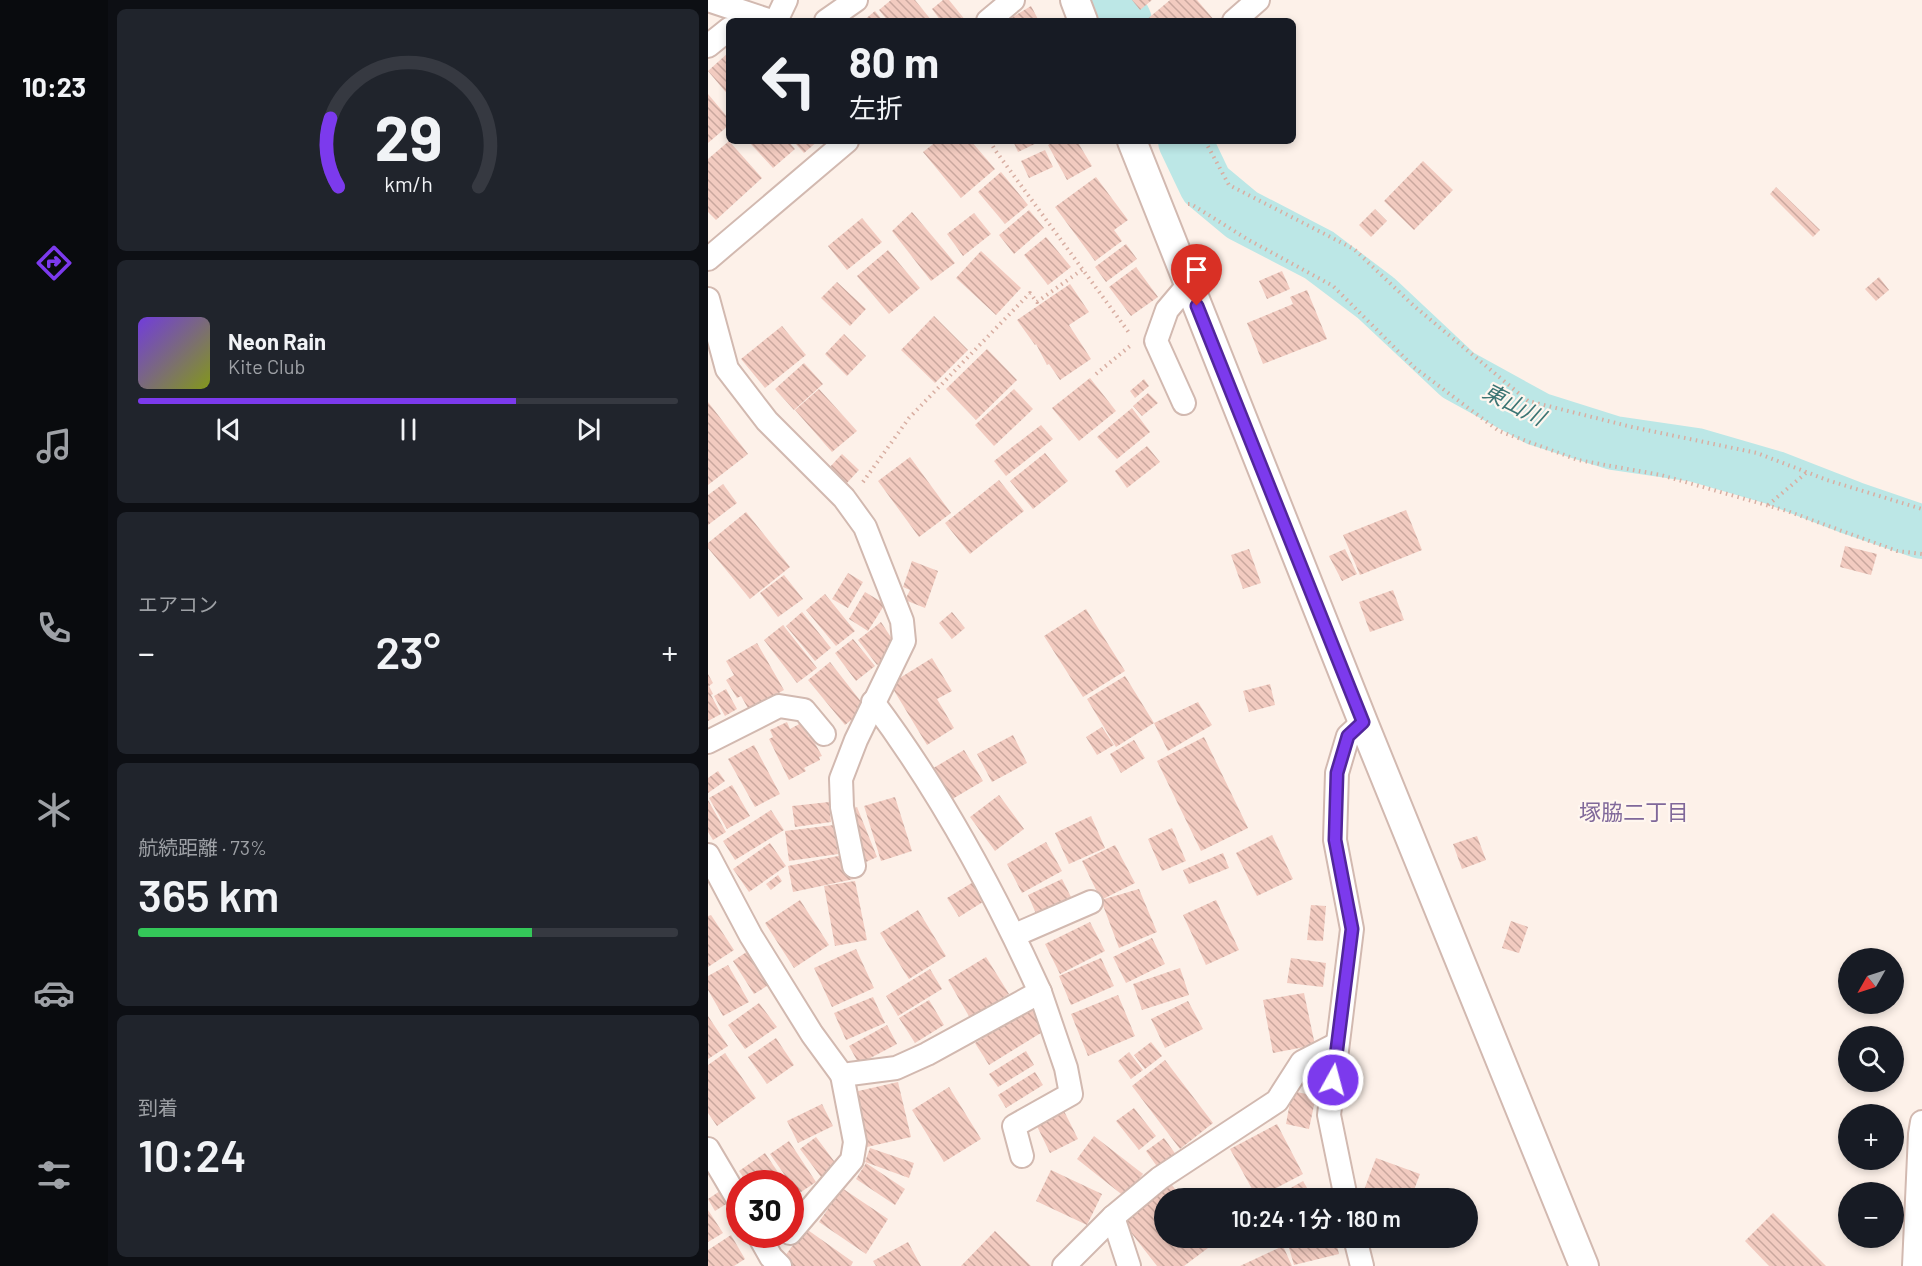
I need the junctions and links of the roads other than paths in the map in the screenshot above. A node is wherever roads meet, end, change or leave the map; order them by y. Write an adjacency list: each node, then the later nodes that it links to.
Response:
1 (708, 0): 7 (street)
2 (786, 0): 8 (street)
3 (856, 0): 9 (street)
4 (1013, 0): 10 (street)
5 (1075, 0): 11 (street)
6 (1258, 0): 12 (street)
7 (743, 17)
8 (775, 18)
9 (830, 18)
10 (992, 18)
11 (1082, 18)
12 (1237, 18)
13 (726, 31): 14 (street)
14 (708, 46)
15 (843, 144): 17 (street)
16 (1132, 144): 18 (street)
17 (708, 259)
18 (1189, 284): 20 (street); 22 (street)
19 (708, 299): 21 (street)
20 (1184, 404)
21 (873, 702): 26 (street); 28 (street)
22 (1363, 722): 30 (street); 46 (street)
23 (824, 734): 24 (street)
24 (708, 742)
25 (708, 855): 31 (street)
26 (854, 866)
27 (1090, 902): 28 (street)
28 (1014, 935): 29 (street)
29 (1040, 992): 31 (street); 34 (street)
30 (1337, 1044): 36 (street); 38 (street)
31 (842, 1075): 37 (street)
32 (1922, 1122): 47 (street)
33 (708, 1149): 35 (street)
34 (1022, 1156)
35 (726, 1179)
36 (1344, 1188)
37 (804, 1217)
38 (1113, 1217): 43 (street); 44 (street)
39 (767, 1248): 42 (street)
40 (783, 1248): 42 (street)
41 (1358, 1248): 45 (street)
42 (776, 1262)
43 (1064, 1266)
44 (1129, 1266)
45 (1362, 1266)
46 (1584, 1266)
47 (1914, 1266)

